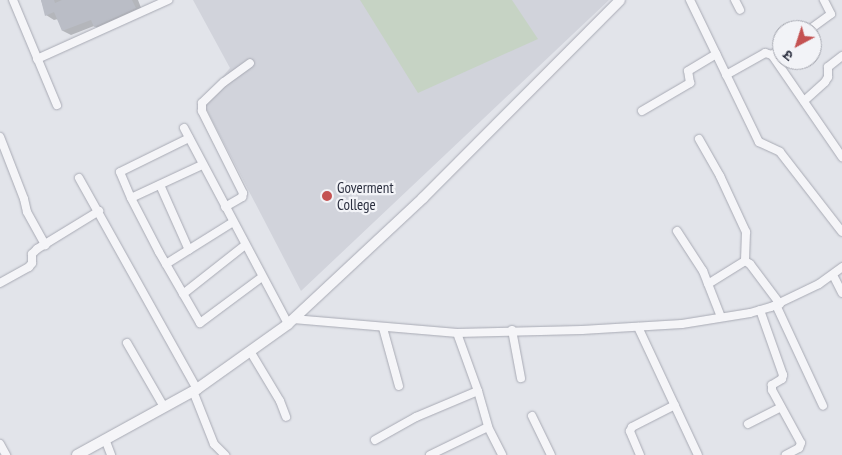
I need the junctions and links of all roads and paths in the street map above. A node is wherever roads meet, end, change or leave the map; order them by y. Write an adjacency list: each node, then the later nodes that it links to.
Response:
1 (13, 0): 12 (street)
2 (168, 0): 12 (street)
3 (620, 0): 48 (street)
4 (690, 0): 9 (street)
5 (735, 0): 7 (street)
6 (824, 0): 8 (street)
7 (740, 10)
8 (822, 21)
9 (716, 54): 15 (street); 18 (street)
10 (772, 55): 15 (street)
11 (842, 56): 16 (street)
12 (37, 59): 17 (street)
13 (250, 63): 28 (street)
14 (782, 70): 16 (street)
15 (726, 74): 32 (street)
16 (804, 101): 23 (street)
17 (57, 105)
18 (642, 111)
19 (184, 128): 21 (street)
20 (0, 137): 33 (street)
21 (189, 138): 24 (street); 27 (street)
22 (699, 139): 36 (street)
23 (842, 156)
24 (202, 165): 26 (street); 28 (street)
25 (80, 178): 29 (street)
26 (160, 184): 27 (street); 35 (street)
27 (131, 198): 37 (street)
28 (225, 207): 30 (street)
29 (99, 211): 33 (street); 57 (street)
30 (233, 222): 34 (street); 35 (street)
31 (677, 231): 42 (street)
32 (842, 232)
33 (44, 244): 41 (street)
34 (245, 245): 40 (street); 44 (street)
35 (189, 250): 37 (street)
36 (745, 261): 42 (street); 45 (street)
37 (166, 264): 44 (street)
38 (842, 267): 39 (street)
39 (833, 275): 43 (street); 45 (street)
40 (262, 277): 44 (street); 48 (street)
41 (0, 284)
42 (708, 284): 47 (street)
43 (842, 293)
44 (183, 294)
45 (778, 304): 46 (street); 60 (street)
46 (760, 310): 47 (street); 62 (street)
47 (721, 317): 49 (street)
48 (291, 322): 50 (street); 54 (street)
49 (638, 327): 51 (street); 59 (street)
50 (384, 328): 52 (street); 56 (street)
51 (512, 330): 52 (street); 55 (street)
52 (457, 334): 58 (street)
53 (127, 343): 61 (street)
54 (250, 351): 57 (street); 64 (street)
55 (521, 378)
56 (398, 386)
57 (195, 390): 61 (street); 73 (street)
58 (478, 391): 66 (street); 68 (street)
59 (674, 405): 77 (street); 78 (street)
60 (823, 406)
61 (164, 407): 67 (street)
62 (781, 407): 65 (street); 79 (street)
63 (532, 416): 76 (street)
64 (286, 417)
65 (748, 424)
66 (488, 427): 74 (street); 75 (street)
67 (105, 439): 71 (street); 72 (street)
68 (375, 440)
69 (0, 444): 70 (street)
70 (6, 455)
71 (77, 455)
72 (112, 455)
73 (225, 455)
74 (430, 455)
75 (502, 455)
76 (551, 455)
77 (640, 455)
78 (698, 455)
79 (786, 455)

